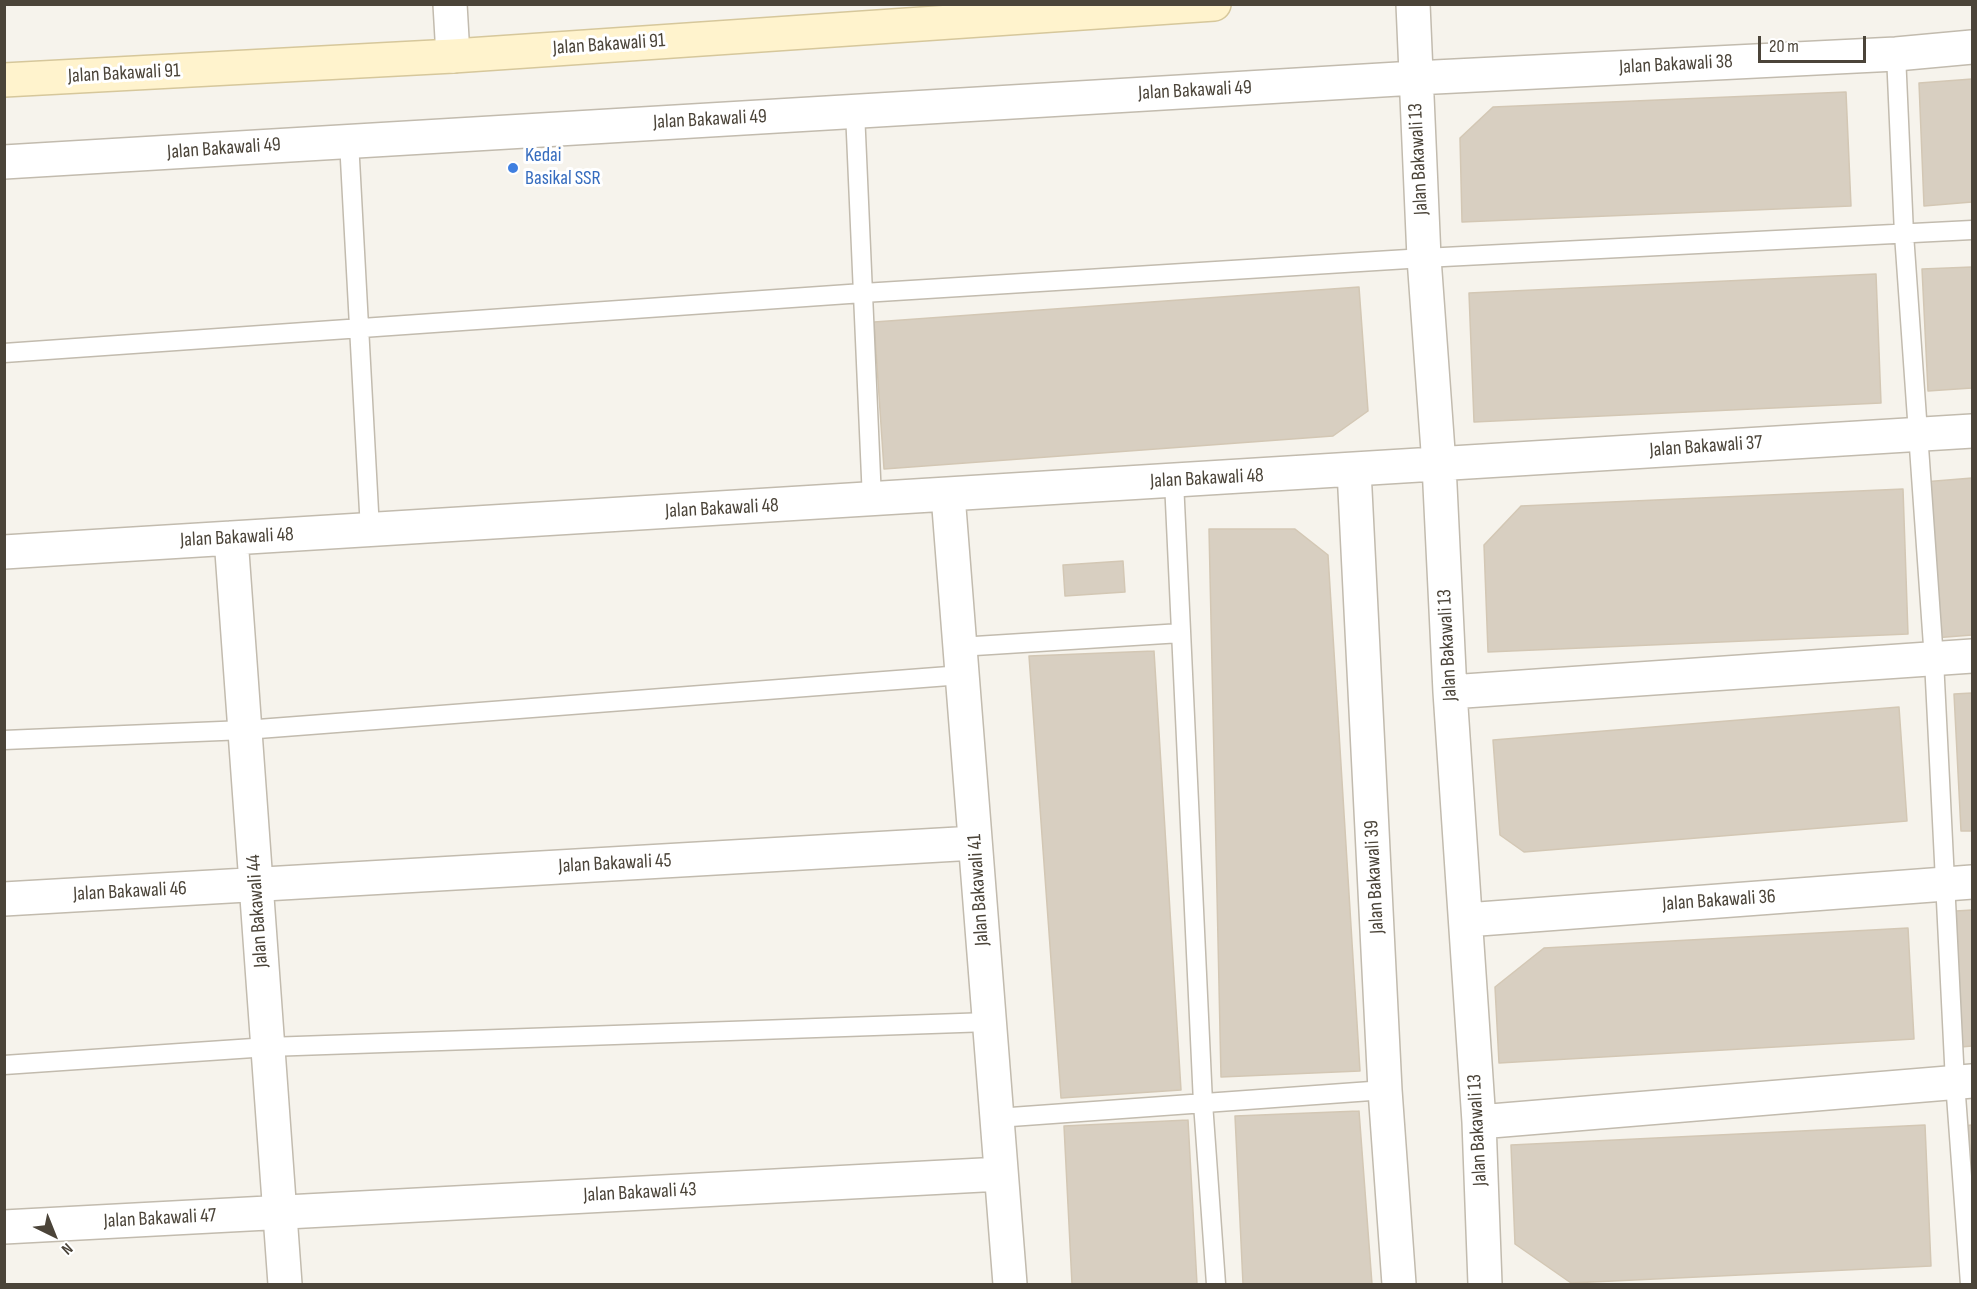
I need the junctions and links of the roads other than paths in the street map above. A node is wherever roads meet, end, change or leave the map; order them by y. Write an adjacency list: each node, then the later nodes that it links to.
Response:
1 (450, 4): 6 (street)
2 (1214, 4): 6 (main road, Jalan Bakawali 91)
3 (1413, 4): 7 (street, Jalan Bakawali 13)
4 (1972, 47): 5 (street, Jalan Bakawali 38)
5 (1896, 54): 7 (street, Jalan Bakawali 38); 13 (lane)
6 (453, 56): 8 (main road, Jalan Bakawali 91)
7 (1414, 78): 9 (street, Jalan Bakawali 49); 14 (street, Jalan Bakawali 13)
8 (4, 80)
9 (855, 111): 10 (street, Jalan Bakawali 49); 15 (lane)
10 (349, 141): 11 (street, Jalan Bakawali 49); 16 (lane)
11 (4, 162)
12 (1972, 230): 13 (lane)
13 (1904, 234): 14 (lane); 19 (lane)
14 (1424, 258): 15 (lane); 20 (street, Jalan Bakawali 13)
15 (863, 293): 16 (lane); 24 (lane)
16 (359, 328): 17 (lane); 25 (lane)
17 (4, 353)
18 (1972, 430): 19 (street, Jalan Bakawali 37)
19 (1919, 433): 20 (street, Jalan Bakawali 37); 30 (lane)
20 (1439, 465): 21 (street, Jalan Bakawali 48); 32 (street, Jalan Bakawali 13)
21 (1354, 470): 22 (street, Jalan Bakawali 48); 44 (street, Jalan Bakawali 39)
22 (1174, 481): 23 (street, Jalan Bakawali 48); 28 (lane)
23 (948, 495): 24 (street, Jalan Bakawali 48); 31 (street, Jalan Bakawali 41)
24 (872, 500): 25 (street, Jalan Bakawali 48)
25 (370, 530): 26 (street, Jalan Bakawali 48)
26 (231, 538): 27 (street, Jalan Bakawali 48); 33 (street, Jalan Bakawali 44)
27 (4, 552)
28 (1181, 633): 31 (lane); 45 (lane)
29 (1972, 656): 30 (street)
30 (1934, 660): 32 (street); 36 (lane)
31 (960, 661): 33 (lane); 35 (street, Jalan Bakawali 41)
32 (1450, 692): 39 (street, Jalan Bakawali 13)
33 (245, 730): 34 (lane); 37 (street, Jalan Bakawali 44)
34 (4, 740)
35 (975, 843): 37 (street, Jalan Bakawali 45); 40 (street, Jalan Bakawali 41)
36 (1958, 883): 39 (street, Jalan Bakawali 36); 43 (lane)
37 (256, 886): 38 (street, Jalan Bakawali 46); 41 (street, Jalan Bakawali 44)
38 (4, 899)
39 (1466, 920): 47 (street, Jalan Bakawali 13)
40 (989, 1022): 41 (lane); 46 (street, Jalan Bakawali 41)
41 (268, 1047): 42 (lane); 49 (street, Jalan Bakawali 44)
42 (4, 1065)
43 (1964, 1081): 47 (street); 56 (lane)
44 (1385, 1090): 45 (lane); 54 (street, Jalan Bakawali 39)
45 (1203, 1103): 46 (lane); 53 (lane)
46 (997, 1118): 48 (street, Jalan Bakawali 41)
47 (1479, 1122): 55 (street, Jalan Bakawali 13)
48 (1001, 1174): 49 (street, Jalan Bakawali 43); 52 (street, Jalan Bakawali 41)
49 (280, 1213): 50 (street, Jalan Bakawali 47); 51 (street, Jalan Bakawali 44)
50 (4, 1227)
51 (285, 1284)
52 (1010, 1284)
53 (1216, 1284)
54 (1399, 1284)
55 (1485, 1284)
56 (1970, 1284)

